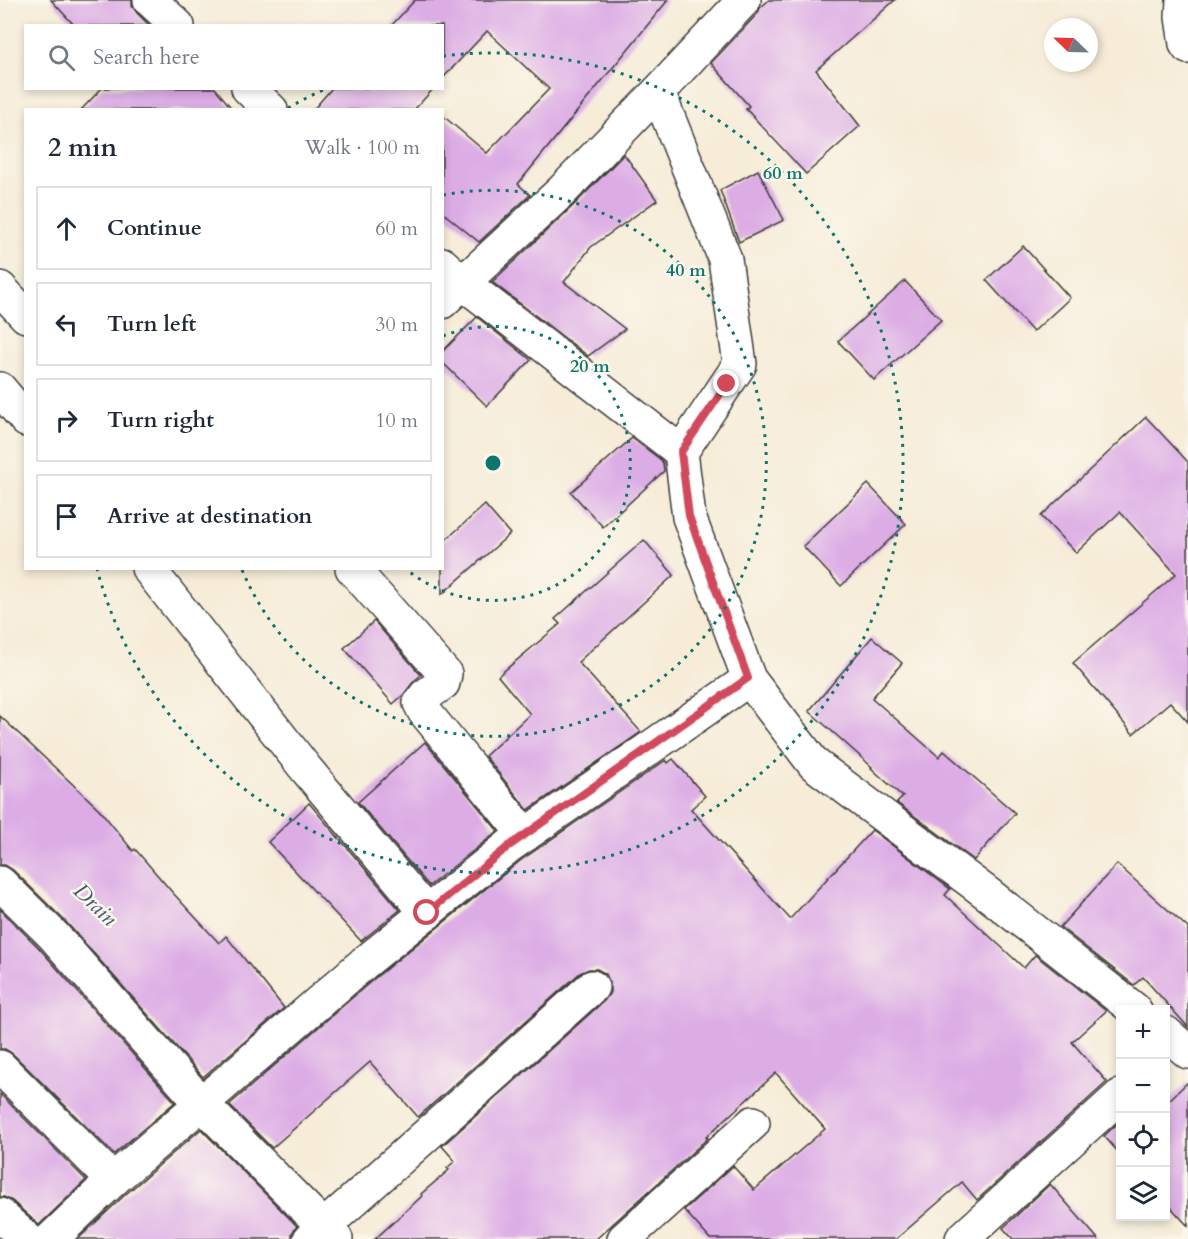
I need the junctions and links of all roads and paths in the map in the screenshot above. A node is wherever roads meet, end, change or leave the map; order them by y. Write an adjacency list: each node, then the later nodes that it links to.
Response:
1 (150, 0): 4 (street)
2 (744, 0): 7 (street)
3 (1183, 0): 5 (street)
4 (176, 24)
5 (1188, 47)
6 (250, 90): 8 (street)
7 (658, 92): 9 (street); 14 (street)
8 (269, 108)
9 (449, 283): 14 (street)
10 (0, 288): 11 (street)
11 (24, 314)
12 (0, 389): 13 (street)
13 (24, 418)
14 (681, 452): 17 (street)
15 (150, 570): 20 (street)
16 (354, 570): 18 (street)
17 (748, 678): 18 (street); 22 (street)
18 (525, 835): 20 (street)
19 (0, 883): 25 (street)
20 (427, 913): 25 (street)
21 (592, 987): 29 (street)
22 (1129, 1005)
23 (0, 1067): 27 (street)
24 (1116, 1100): 33 (street)
25 (201, 1103): 27 (street); 29 (street)
26 (753, 1123): 32 (street)
27 (113, 1180): 31 (street)
28 (0, 1215): 30 (street)
29 (323, 1235)
30 (27, 1239)
31 (51, 1239)
32 (624, 1239)
33 (962, 1239)

